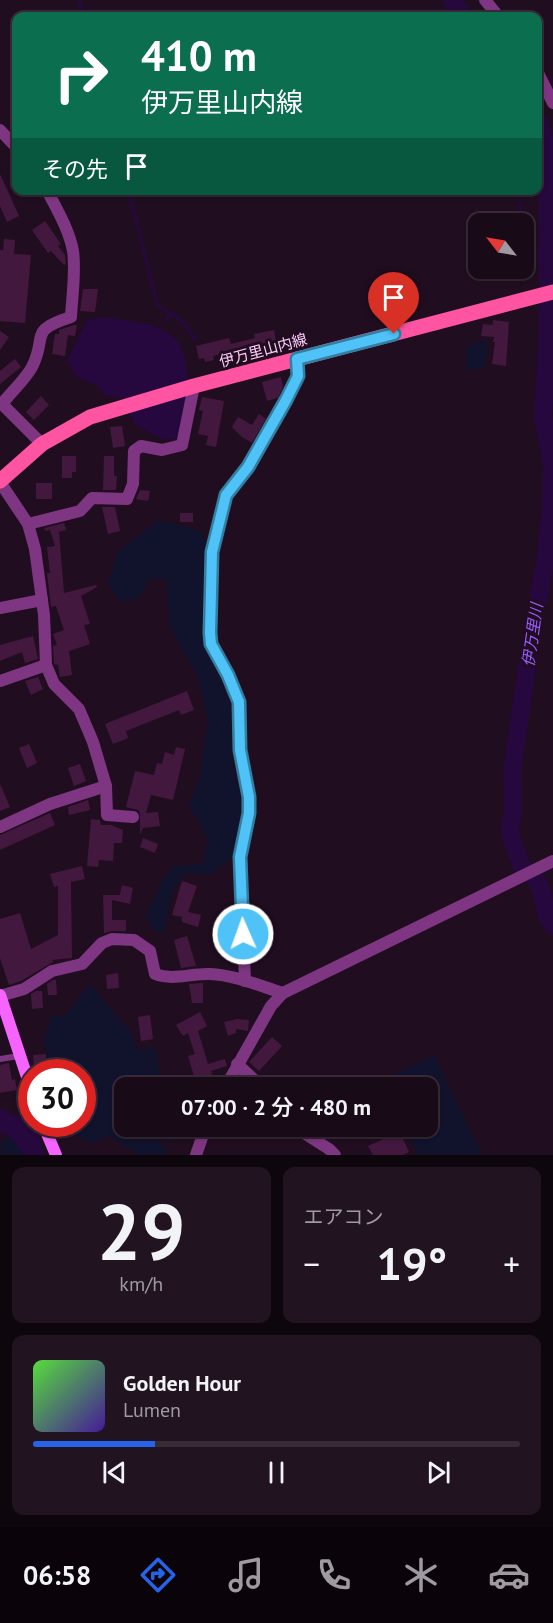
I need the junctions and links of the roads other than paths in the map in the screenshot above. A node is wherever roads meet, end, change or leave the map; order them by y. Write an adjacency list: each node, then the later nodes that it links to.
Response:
1 (542, 81): 2 (street)
2 (553, 103)
3 (0, 130): 4 (street)
4 (12, 143)
5 (50, 195): 9 (street)
6 (553, 292): 7 (main road, 伊万里山内線)
7 (297, 359): 8 (main road, 伊万里山内線); 21 (street)
8 (194, 386): 10 (main road, 伊万里山内線); 12 (street)
9 (1, 403): 10 (street)
10 (42, 444): 11 (main road, 伊万里山内線)
11 (0, 482): 12 (street)
12 (28, 524): 13 (street)
13 (42, 600): 14 (street); 15 (street)
14 (0, 608)
15 (46, 665): 16 (street); 17 (street)
16 (0, 681)
17 (106, 786): 18 (street); 19 (street)
18 (133, 817)
19 (0, 827)
20 (553, 861): 22 (street)
21 (245, 981): 22 (street); 23 (street)
22 (283, 993): 27 (street)
23 (0, 996): 24 (main road)
24 (19, 1056): 25 (lane); 26 (main road)
25 (0, 1059)
26 (20, 1059)
27 (237, 1064): 28 (street); 29 (street)
28 (230, 1077)
29 (251, 1077)
30 (48, 1137): 33 (main road)
31 (202, 1137): 34 (street)
32 (309, 1137): 35 (street)
33 (56, 1155)
34 (196, 1155)
35 (335, 1155)

